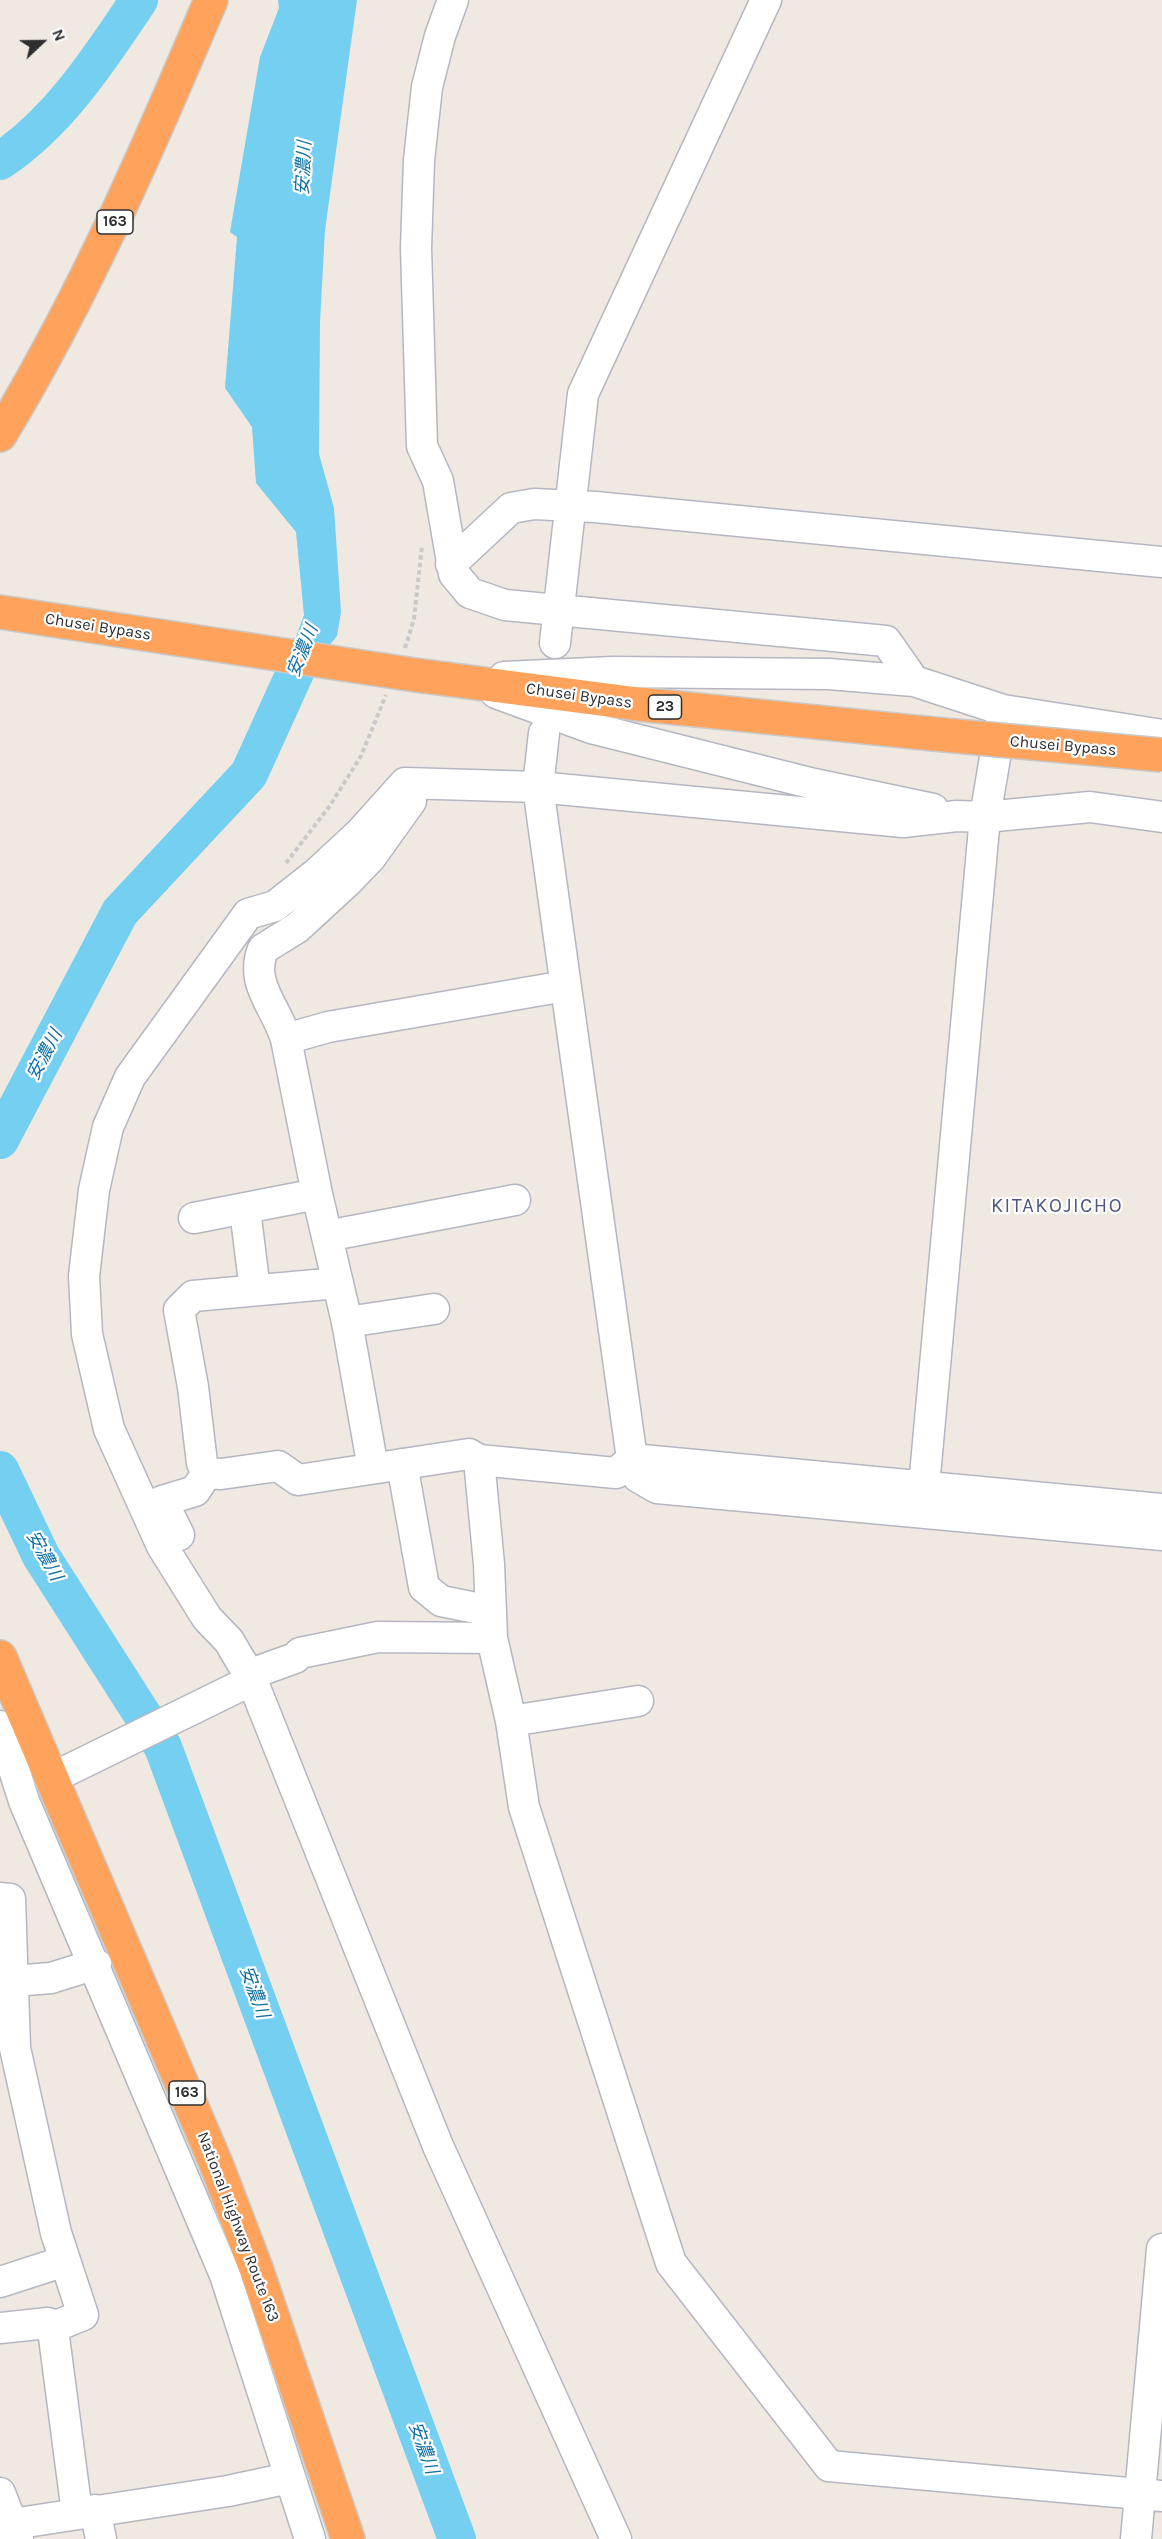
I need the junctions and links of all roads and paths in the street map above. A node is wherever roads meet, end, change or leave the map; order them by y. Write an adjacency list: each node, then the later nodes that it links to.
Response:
1 (211, 0): 4 (highway, 163)
2 (453, 0): 8 (street)
3 (766, 0): 5 (street)
4 (0, 435)
5 (570, 507): 7 (street); 8 (street); 9 (street)
6 (422, 542): 12 (path)
7 (1162, 562)
8 (451, 564): 9 (street)
9 (559, 610): 11 (street); 14 (street)
10 (0, 612): 12 (highway, Chusei Bypass / 23)
11 (555, 643)
12 (396, 672): 13 (highway, Chusei Bypass / 23); 23 (path)
13 (459, 680): 14 (street); 18 (highway, Chusei Bypass / 23, bridge); 21 (street)
14 (914, 681): 15 (street)
15 (1003, 710): 17 (street); 21 (street)
16 (544, 733): 20 (street)
17 (1162, 735)
18 (1162, 755)
19 (424, 783): 20 (street); 25 (street); 44 (street)
20 (538, 787): 21 (street); 24 (street)
21 (971, 817): 22 (street); 40 (street)
22 (1162, 817)
23 (282, 870)
24 (565, 986): 25 (street); 36 (street)
25 (286, 1039): 26 (street)
26 (317, 1194): 28 (street); 30 (street)
27 (515, 1200): 30 (street)
28 (245, 1210): 29 (street); 32 (street)
29 (194, 1218)
30 (327, 1236): 31 (street)
31 (338, 1283): 32 (street); 34 (street)
32 (255, 1290): 39 (street)
33 (434, 1309): 34 (street)
34 (347, 1322): 38 (street)
35 (479, 1460): 36 (street); 37 (street); 43 (street)
36 (632, 1460): 40 (street); 42 (street)
37 (402, 1464): 38 (street); 43 (street)
38 (373, 1468): 39 (street)
39 (207, 1473): 44 (street)
40 (924, 1486): 41 (street)
41 (1162, 1509)
42 (1162, 1535)
43 (491, 1625): 46 (street); 48 (street)
44 (229, 1641): 46 (street)
45 (0, 1657): 50 (highway, National Highway Route 163 / 163)
46 (248, 1680): 50 (street); 68 (street)
47 (638, 1701): 48 (street)
48 (512, 1721): 62 (street)
49 (0, 1726): 52 (street)
50 (55, 1766): 52 (street); 67 (highway, National Highway Route 163 / 163)
51 (0, 1898): 53 (street)
52 (91, 1953): 53 (street); 60 (street)
53 (13, 1981): 54 (street)
54 (8, 2047): 56 (street)
55 (1162, 2249): 62 (street)
56 (65, 2261): 57 (street); 58 (street)
57 (0, 2282)
58 (56, 2326): 59 (street); 63 (street)
59 (0, 2328)
60 (289, 2478): 63 (street); 66 (street)
61 (0, 2493): 64 (street)
62 (1151, 2495): 69 (street)
63 (86, 2512): 64 (street); 65 (street)
64 (10, 2530)
65 (101, 2539)
66 (310, 2539)
67 (348, 2539)
68 (616, 2539)
69 (1136, 2539)

